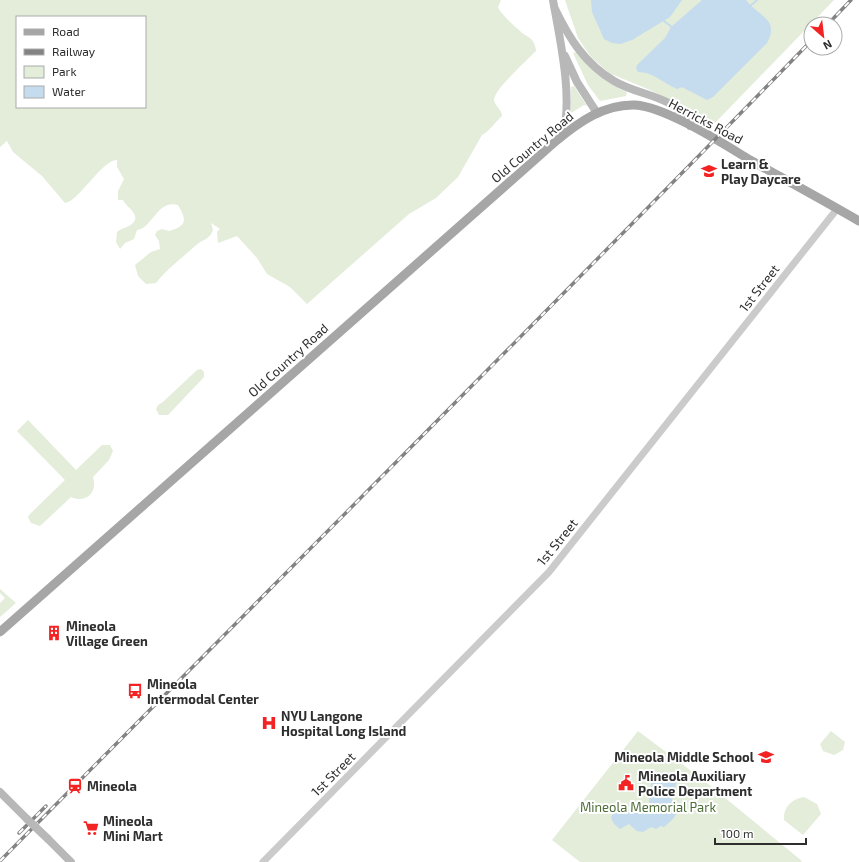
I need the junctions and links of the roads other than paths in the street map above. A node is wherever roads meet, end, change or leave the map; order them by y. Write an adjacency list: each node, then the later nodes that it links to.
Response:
1 (553, 0): 2 (main road)
2 (555, 9): 3 (main road); 5 (main road)
3 (560, 40): 4 (main road); 6 (main road)
4 (597, 113): 5 (main road, Herricks Road); 6 (main road, Old Country Road)
5 (690, 126): 7 (main road, Herricks Road)
6 (563, 135): 9 (main road, Old Country Road)
7 (837, 209): 8 (main road, Herricks Road); 12 (street, 1st Street)
8 (859, 221)
9 (0, 632)
10 (0, 792): 11 (main road, bridge)
11 (69, 860)
12 (263, 862)

